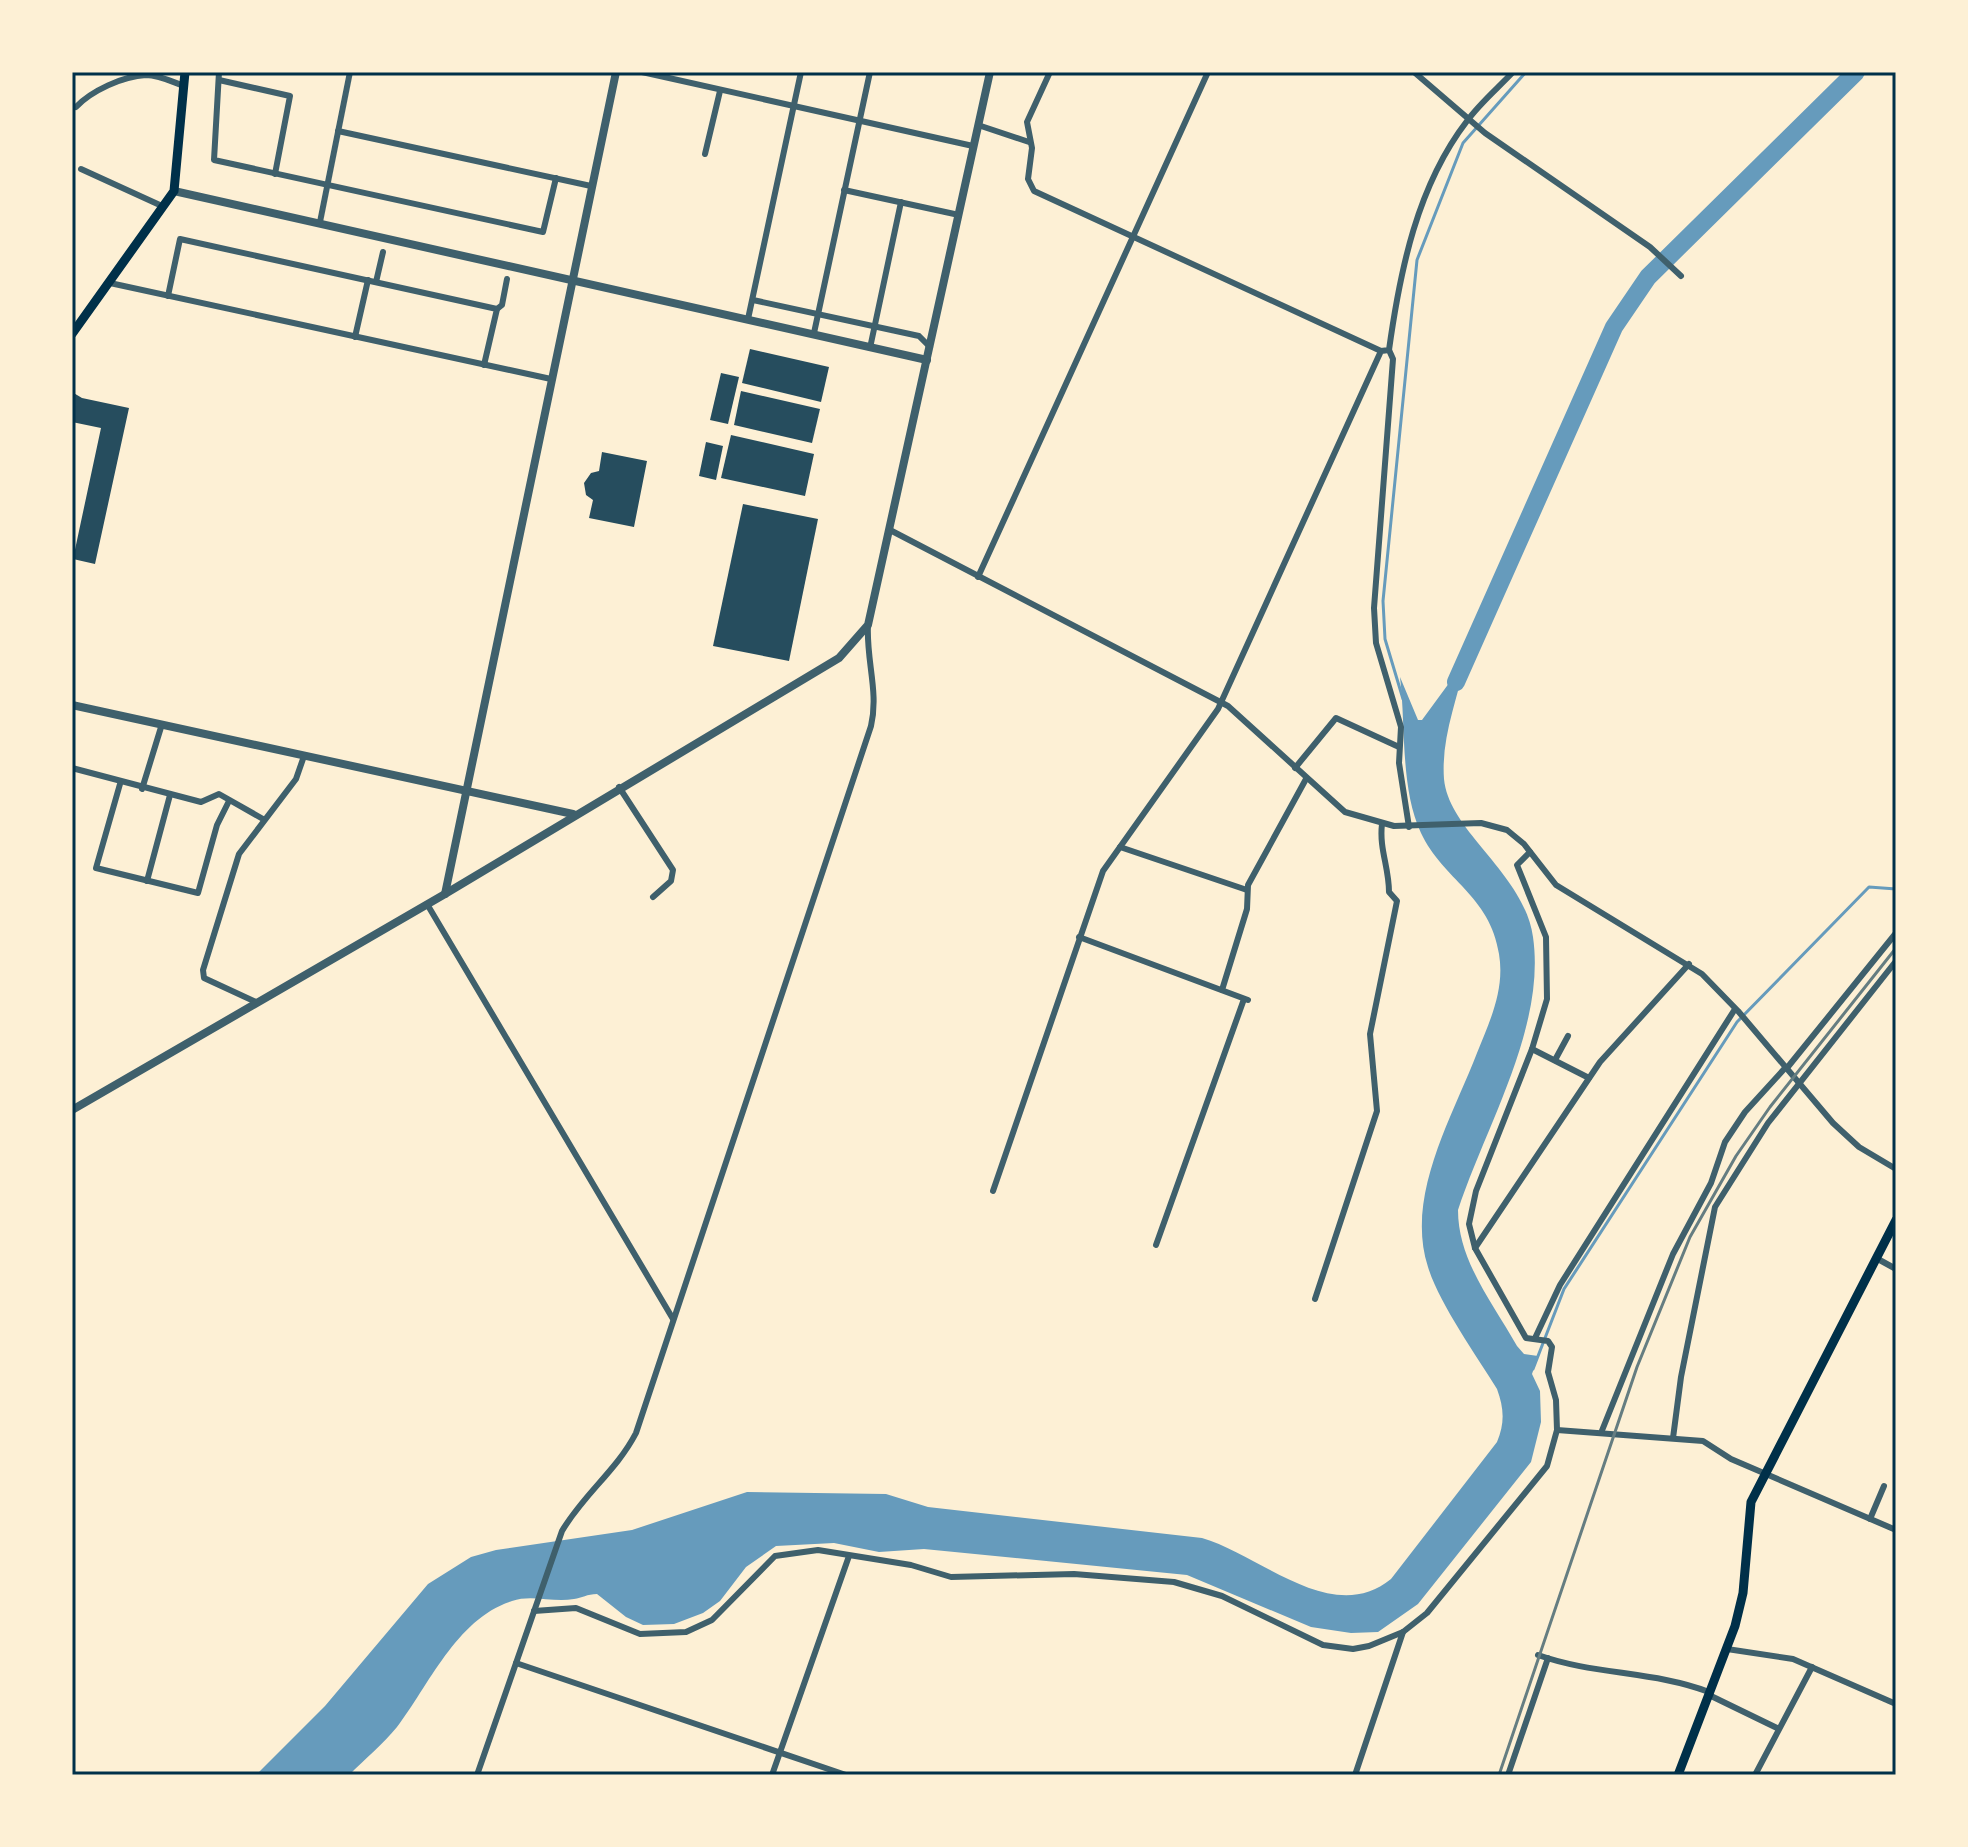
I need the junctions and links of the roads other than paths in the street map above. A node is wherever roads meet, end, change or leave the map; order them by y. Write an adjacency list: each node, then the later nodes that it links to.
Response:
1 (219, 72): 13 (street)
2 (350, 72): 20 (street)
3 (616, 72): 28 (street)
4 (642, 72): 14 (street)
5 (801, 72): 16 (street)
6 (870, 72): 18 (street)
7 (990, 72): 19 (street)
8 (1050, 72): 21 (street)
9 (1208, 72): 35 (street)
10 (1414, 72): 17 (street)
11 (1513, 72): 17 (street)
12 (184, 78): 15 (street); 30 (main road)
13 (219, 80): 25 (street); 25 (street)
14 (720, 91): 16 (street); 23 (street)
15 (75, 104)
16 (792, 108): 18 (street); 43 (street)
17 (1468, 118): 37 (street); 53 (street)
18 (859, 121): 22 (street); 29 (street)
19 (978, 125): 21 (street); 22 (street)
20 (338, 131): 26 (street); 27 (street)
21 (1029, 142): 35 (street)
22 (973, 146): 33 (street)
23 (705, 154)
24 (81, 169): 32 (street)
25 (275, 174): 27 (street)
26 (556, 178): 27 (street); 28 (street)
27 (327, 185): 34 (street)
28 (591, 186): 40 (street)
29 (844, 190): 31 (street); 45 (street)
30 (174, 191): 32 (main road); 34 (street)
31 (901, 202): 33 (street); 47 (street)
32 (162, 206): 41 (main road)
33 (959, 215): 51 (street)
34 (320, 222): 40 (street)
35 (1132, 237): 53 (street); 58 (street)
36 (383, 252): 39 (street)
37 (1681, 276)
38 (507, 279): 44 (street)
39 (372, 281): 42 (street); 44 (street); 50 (street)
40 (570, 281): 46 (street); 56 (street)
41 (110, 283): 42 (street); 49 (main road)
42 (168, 296): 50 (street)
43 (753, 300): 45 (street); 46 (street)
44 (497, 309): 55 (street)
45 (818, 314): 47 (street); 48 (street)
46 (748, 319): 48 (street)
47 (875, 327): 51 (street); 52 (street)
48 (814, 333): 52 (street)
49 (72, 334)
50 (355, 337): 55 (street)
51 (930, 347): 54 (street)
52 (870, 348): 54 (street)
53 (1385, 351): 60 (street); 63 (street)
54 (927, 360): 57 (street)
55 (484, 365): 56 (street)
56 (551, 379): 71 (street)
57 (890, 530): 58 (street); 59 (street)
58 (978, 577): 60 (street)
59 (868, 625): 69 (street); 107 (street)
60 (1220, 702): 66 (street); 78 (street)
61 (72, 705): 62 (street)
62 (162, 724): 64 (street); 70 (street)
63 (1399, 747): 66 (street); 77 (street)
64 (304, 756): 71 (street); 75 (street)
65 (72, 768): 68 (street)
66 (1295, 768): 67 (street)
67 (1306, 779): 76 (street); 81 (street)
68 (120, 784): 70 (street); 80 (street)
69 (619, 787): 74 (street); 83 (street)
70 (142, 789): 72 (street)
71 (467, 791): 74 (street); 82 (street)
72 (170, 795): 73 (street); 80 (street)
73 (229, 801): 75 (street); 80 (street)
74 (573, 815): 82 (street)
75 (263, 819): 90 (street)
76 (1382, 824): 77 (street); 106 (street)
77 (1409, 827): 79 (street)
78 (1120, 847): 81 (street); 86 (street)
79 (1530, 852): 88 (street); 93 (street)
80 (147, 881)
81 (1247, 890): 89 (street)
82 (445, 894): 84 (street)
83 (653, 897)
84 (427, 904): 90 (street); 107 (street)
85 (1896, 933): 95 (street)
86 (1079, 937): 89 (street); 100 (street)
87 (1896, 961): 97 (street)
88 (1689, 964): 91 (street); 96 (street)
89 (1222, 990): 102 (street)
90 (256, 1002): 98 (street)
91 (1738, 1011): 95 (street); 108 (street)
92 (1568, 1036): 94 (street)
93 (1532, 1049): 94 (street); 103 (street)
94 (1555, 1060): 96 (street)
95 (1787, 1067): 97 (street); 110 (street)
96 (1589, 1078): 103 (street)
97 (1800, 1082): 99 (street); 111 (street)
98 (72, 1110)
99 (1896, 1169)
100 (993, 1191)
101 (1896, 1220): 104 (main road)
102 (1156, 1245)
103 (1475, 1248): 108 (street)
104 (1876, 1258): 105 (street); 112 (main road)
105 (1896, 1269)
106 (1315, 1299)
107 (673, 1319): 117 (street)
108 (1538, 1337): 109 (street)
109 (1557, 1430): 110 (street); 118 (street)
110 (1601, 1433): 111 (street)
111 (1673, 1438): 112 (street)
112 (1765, 1471): 114 (street); 119 (main road)
113 (1884, 1486): 114 (street)
114 (1870, 1519): 115 (street)
115 (1896, 1530)
116 (849, 1556): 117 (street); 118 (street); 127 (street)
117 (534, 1609): 122 (street)
118 (1403, 1632): 132 (street)
119 (1727, 1649): 123 (street); 124 (main road)
120 (1538, 1655): 121 (street)
121 (1548, 1658): 124 (street); 133 (street)
122 (516, 1663): 127 (street); 129 (street)
123 (1812, 1667): 125 (street); 126 (street)
124 (1709, 1694): 126 (street); 134 (main road)
125 (1896, 1704)
126 (1777, 1728): 128 (street)
127 (780, 1752): 130 (street); 131 (street)
128 (1757, 1774)
129 (477, 1775)
130 (772, 1775)
131 (846, 1775)
132 (1355, 1775)
133 (1508, 1775)
134 (1678, 1775)

